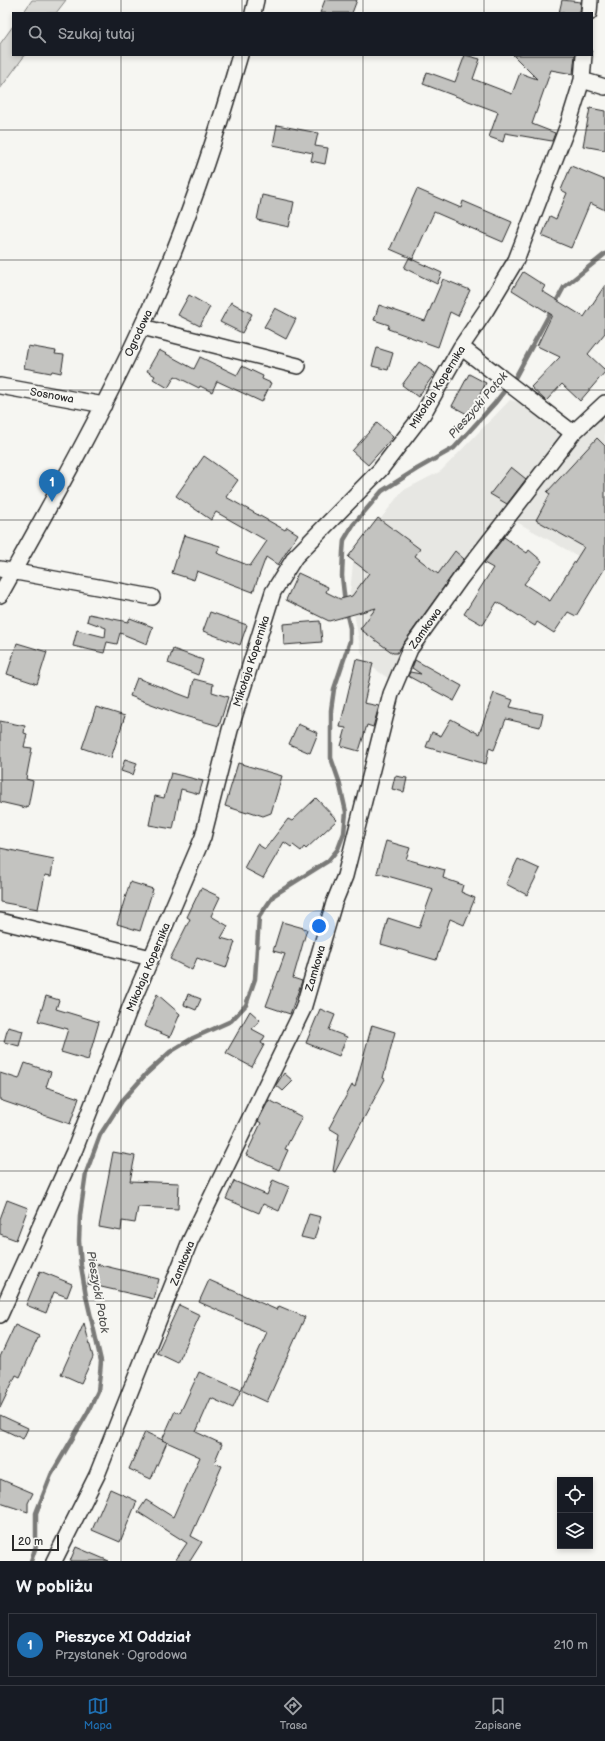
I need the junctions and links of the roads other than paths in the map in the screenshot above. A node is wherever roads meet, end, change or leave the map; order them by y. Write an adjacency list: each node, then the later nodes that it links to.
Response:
1 (256, 0): 3 (street)
2 (590, 0): 4 (street)
3 (253, 12)
4 (589, 12)
5 (240, 56): 9 (street, Ogrodowa)
6 (584, 56): 7 (street, Mikołaja Kopernika)
7 (582, 80): 8 (street); 10 (street, Mikołaja Kopernika)
8 (605, 87)
9 (142, 327): 11 (street); 14 (street, Ogrodowa)
10 (461, 347): 15 (street); 20 (street, Mikołaja Kopernika)
11 (298, 366)
12 (0, 386): 14 (street, Sosnowa)
13 (605, 403): 15 (street, Zamkowa)
14 (104, 405): 16 (street, Ogrodowa)
15 (573, 433): 22 (street, Zamkowa)
16 (6, 570): 17 (street, Ogrodowa); 18 (street)
17 (0, 595)
18 (152, 597)
19 (0, 921): 20 (street)
20 (151, 958): 21 (street, Mikołaja Kopernika)
21 (0, 1315)
22 (54, 1561)

